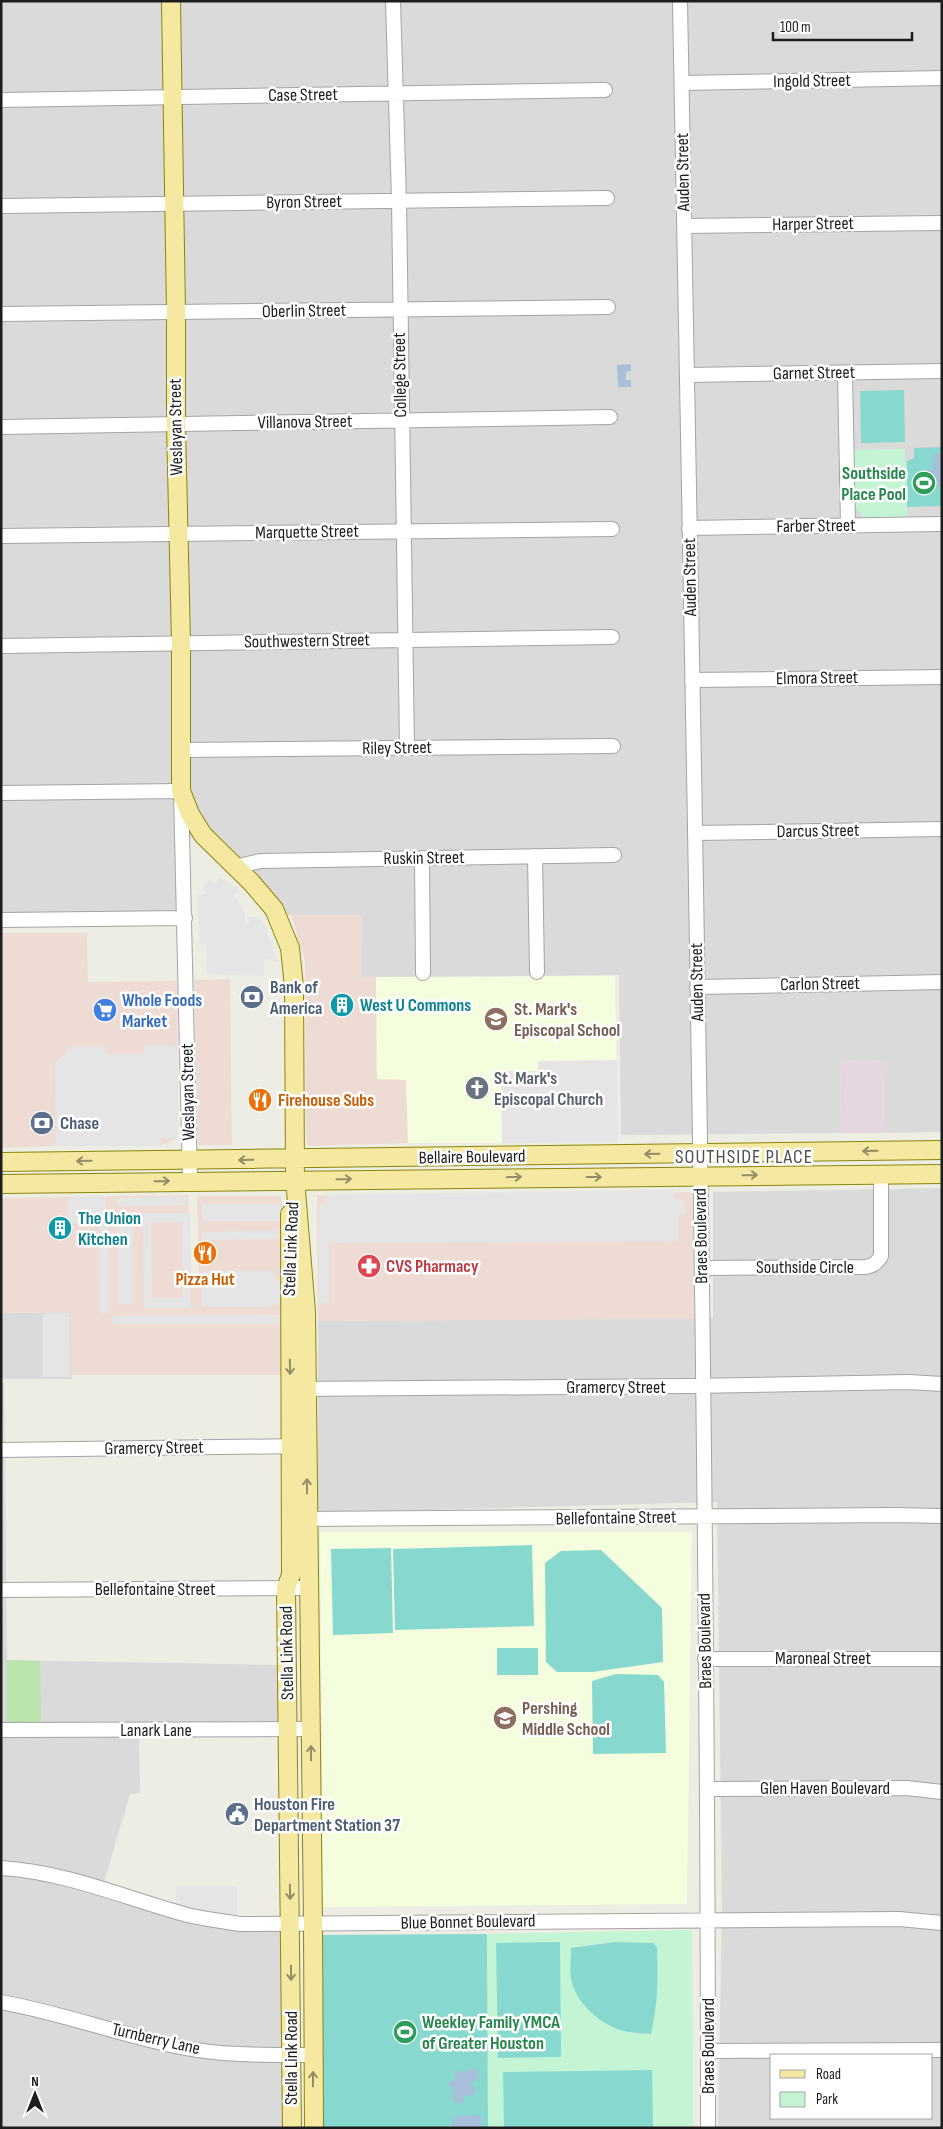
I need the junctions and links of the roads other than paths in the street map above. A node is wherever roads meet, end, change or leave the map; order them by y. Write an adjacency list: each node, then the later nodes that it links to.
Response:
1 (171, 1): 8 (main road, Weslayan Street)
2 (393, 1): 7 (street, College Street)
3 (680, 1): 5 (street, Auden Street)
4 (942, 78): 5 (street, Ingold Street)
5 (682, 83): 15 (street, Auden Street)
6 (605, 90): 7 (street, Case Street)
7 (396, 93): 8 (street, Case Street); 11 (street, College Street)
8 (173, 97): 9 (street, Case Street); 12 (main road, Weslayan Street)
9 (1, 100)
10 (606, 198): 11 (street, Byron Street)
11 (399, 201): 12 (street, Byron Street); 17 (street, College Street)
12 (174, 204): 13 (street, Byron Street); 18 (main road, Weslayan Street)
13 (1, 206)
14 (942, 222): 15 (street, Harper Street)
15 (684, 226): 22 (street, Auden Street)
16 (608, 307): 17 (street, Oberlin Street)
17 (399, 310): 18 (street, Oberlin Street); 24 (street, College Street)
18 (176, 312): 19 (street, Oberlin Street); 25 (main road, Weslayan Street)
19 (1, 314)
20 (942, 372): 21 (street, Garnet Street)
21 (845, 373): 22 (street, Garnet Street); 28 (street)
22 (687, 375): 29 (street, Auden Street)
23 (610, 417): 24 (street, Villanova Street)
24 (401, 420): 25 (street, Villanova Street); 31 (street, College Street)
25 (176, 424): 26 (street, Villanova Street); 32 (main road, Weslayan Street)
26 (1, 427)
27 (942, 524): 28 (street, Farber Street)
28 (848, 525): 29 (street, Farber Street)
29 (690, 528): 39 (street, Auden Street)
30 (612, 529): 31 (street, Marquette Street)
31 (404, 531): 32 (street, Marquette Street); 35 (street, College Street)
32 (178, 534): 33 (street, Marquette Street); 36 (main road, Weslayan Street)
33 (1, 536)
34 (612, 636): 35 (street, Southwestern Street)
35 (405, 640): 36 (street, Southwestern Street); 41 (street, College Street)
36 (181, 644): 37 (street, Southwestern Street); 42 (main road, Weslayan Street)
37 (1, 646)
38 (942, 677): 39 (street, Elmora Street)
39 (692, 680): 46 (street, Auden Street)
40 (613, 746): 41 (street, Riley Street)
41 (407, 748): 42 (street, Riley Street)
42 (181, 750): 43 (main road, Weslayan Street)
43 (181, 790): 44 (street); 47 (main road, Stella Link Road); 48 (street, Weslayan Street)
44 (1, 793)
45 (942, 829): 46 (street, Darcus Street)
46 (695, 833): 58 (street, Auden Street)
47 (203, 835): 48 (street); 52 (main road, Stella Link Road)
48 (183, 853): 53 (street, Weslayan Street)
49 (614, 855): 50 (street, Ruskin Street)
50 (535, 856): 51 (street, Ruskin Street); 55 (street)
51 (422, 858): 52 (street, Ruskin Street); 56 (street)
52 (235, 867): 64 (main road, Stella Link Road)
53 (185, 918): 54 (street); 65 (street, Weslayan Street)
54 (1, 920)
55 (537, 972)
56 (423, 973)
57 (942, 982): 58 (street, Carlon Street)
58 (697, 986): 61 (street, Auden Street)
59 (918, 1150): 60 (main road, Bellaire Boulevard); 61 (main road, Bellaire Boulevard, one-way to 61); 68 (main road)
60 (942, 1150)
61 (700, 1154): 62 (main road, Bellaire Boulevard, one-way to 62); 70 (street, Braes Boulevard)
62 (544, 1156): 63 (main road, Bellaire Boulevard); 71 (main road)
63 (399, 1158): 64 (main road, Bellaire Boulevard); 72 (main road)
64 (295, 1159): 65 (main road, Bellaire Boulevard, one-way to 65); 73 (main road, Stella Link Road)
65 (190, 1160): 66 (main road, Bellaire Boulevard, one-way to 66); 74 (street, Weslayan Street)
66 (1, 1162)
67 (881, 1174): 68 (main road, Bellaire Boulevard); 70 (main road, Bellaire Boulevard, one-way to 67); 76 (street, Southside Circle)
68 (919, 1174): 69 (main road, Bellaire Boulevard)
69 (942, 1174)
70 (701, 1176): 71 (main road, Bellaire Boulevard, one-way to 70); 76 (street, Braes Boulevard)
71 (545, 1177): 72 (main road, Bellaire Boulevard, one-way to 71)
72 (399, 1178): 73 (main road, Bellaire Boulevard, one-way to 72)
73 (295, 1179): 74 (main road, Bellaire Boulevard); 79 (main road, Stella Link Road)
74 (190, 1181): 75 (main road, Bellaire Boulevard, one-way to 74)
75 (1, 1184)
76 (702, 1268): 78 (street, Braes Boulevard)
77 (942, 1384): 78 (street, Gramercy Street)
78 (702, 1386): 79 (street, Gramercy Street); 83 (street, Braes Boulevard)
79 (298, 1389): 80 (main road, Stella Link Road)
80 (299, 1446): 81 (street, Gramercy Street); 84 (main road, Stella Link Road)
81 (1, 1450)
82 (942, 1516): 83 (street, Bellefontaine Street)
83 (704, 1517): 84 (street, Bellefontaine Street); 88 (street, Braes Boulevard)
84 (299, 1519): 85 (main road, Stella Link Road); 86 (main road, Stella Link Road)
85 (286, 1588): 86 (street, Bellefontaine Street); 87 (street, Bellefontaine Street); 90 (main road, Stella Link Road)
86 (309, 1588): 91 (main road, Stella Link Road)
87 (1, 1590)
88 (705, 1658): 89 (street, Maroneal Street); 93 (street, Braes Boulevard)
89 (942, 1658)
90 (288, 1729): 91 (street, Lanark Lane); 92 (street, Lanark Lane); 94 (main road, Stella Link Road)
91 (310, 1729): 95 (main road, Stella Link Road, one-way to 91)
92 (1, 1730)
93 (707, 1789): 96 (street, Glen Haven Boulevard); 102 (street, Braes Boulevard)
94 (289, 1791): 95 (main road); 97 (main road, Stella Link Road)
95 (311, 1791): 98 (main road, Stella Link Road)
96 (942, 1792)
97 (289, 1815): 98 (main road); 99 (main road, Stella Link Road)
98 (311, 1815): 100 (main road, Stella Link Road)
99 (290, 1855): 100 (main road); 104 (main road, Stella Link Road, one-way to 104)
100 (311, 1855): 105 (main road, Stella Link Road)
101 (1, 1868): 104 (street, Blue Bonnet Boulevard)
102 (708, 1920): 103 (street, Blue Bonnet Boulevard); 105 (street, Blue Bonnet Boulevard); 108 (street, Braes Boulevard)
103 (942, 1923)
104 (291, 1924): 105 (street, Blue Bonnet Boulevard); 109 (main road, Stella Link Road, one-way to 109)
105 (313, 1924): 110 (main road, Stella Link Road)
106 (1, 2002): 109 (street, Turnberry Lane)
107 (942, 2050): 108 (street)
108 (708, 2051): 113 (street, Braes Boulevard)
109 (291, 2055): 110 (street, Turnberry Lane); 111 (main road, Stella Link Road)
110 (313, 2055): 112 (main road, Stella Link Road, one-way to 110)
111 (292, 2128)
112 (314, 2128)
113 (708, 2128)

